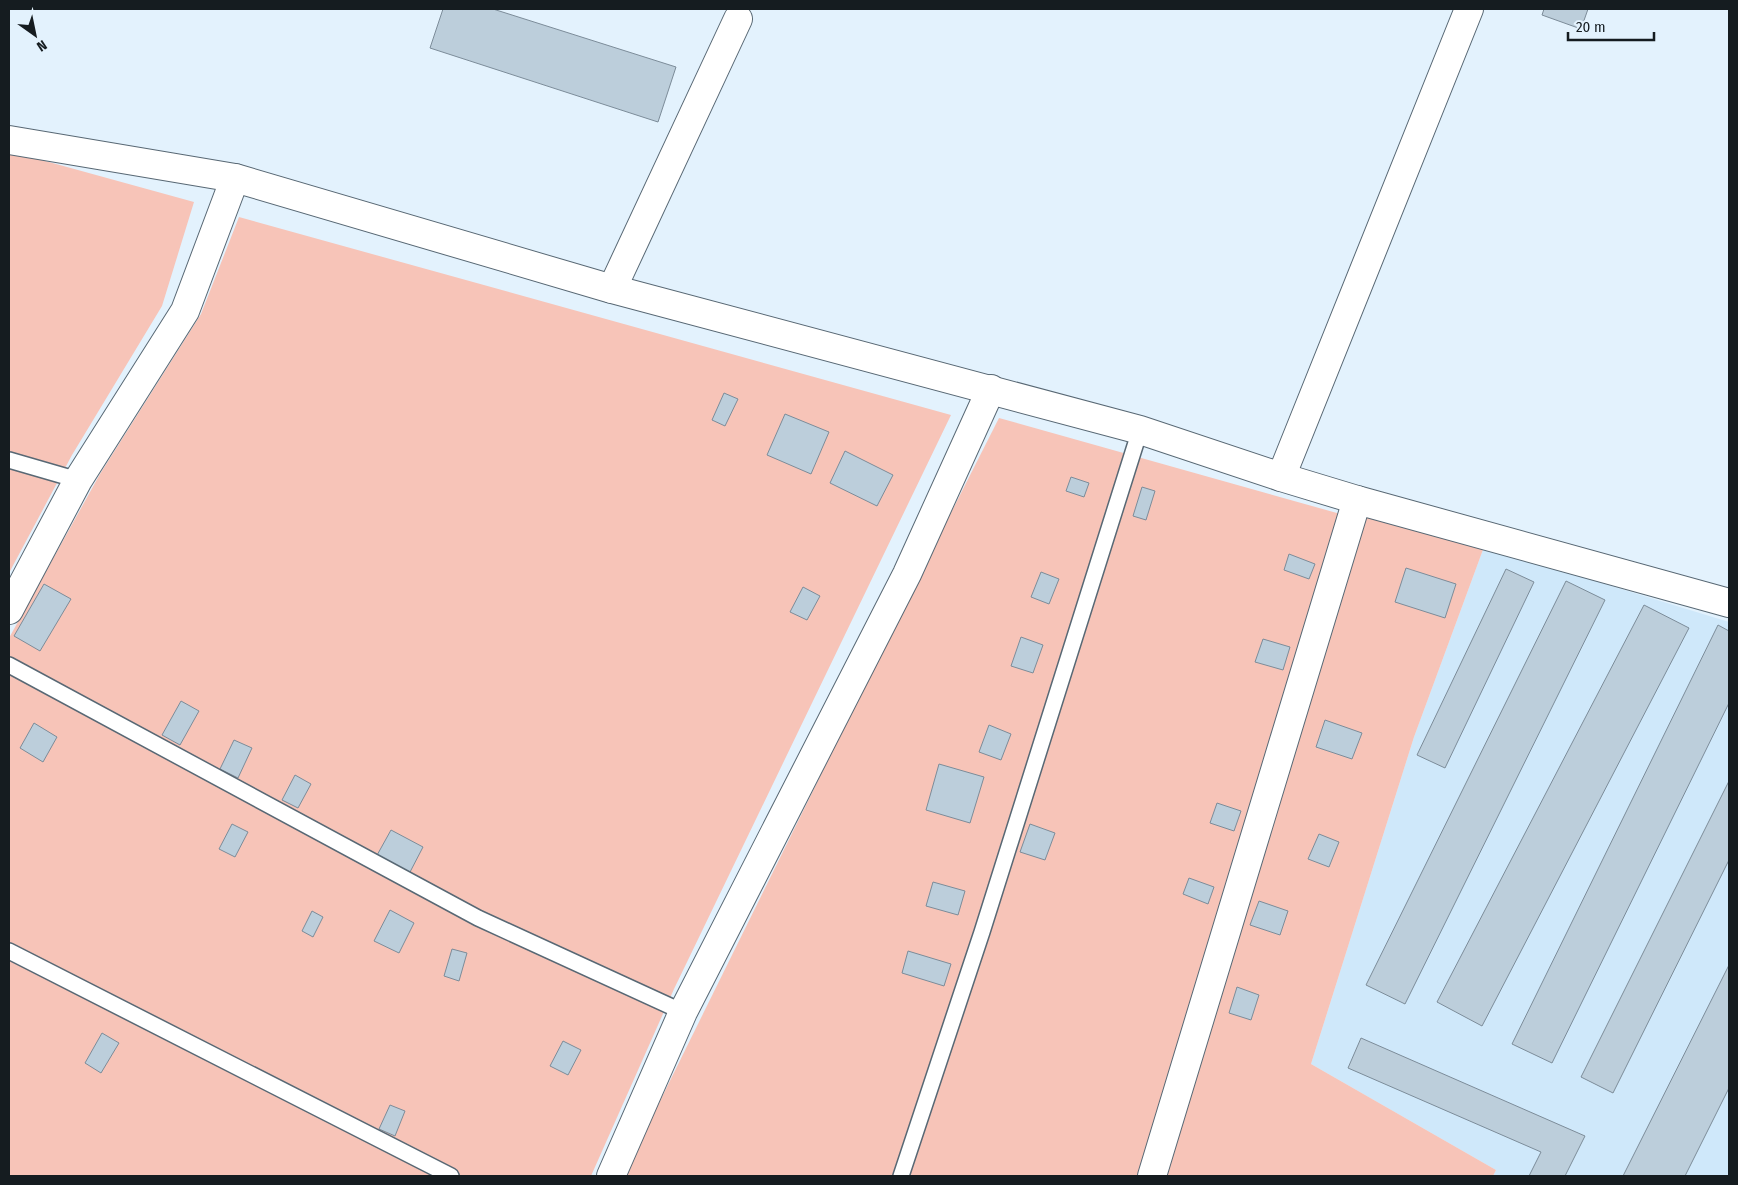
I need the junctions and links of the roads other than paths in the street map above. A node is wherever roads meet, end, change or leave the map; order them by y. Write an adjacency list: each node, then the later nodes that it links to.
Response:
1 (1469, 9): 9 (street)
2 (738, 19): 5 (street)
3 (9, 140): 4 (street)
4 (235, 178): 5 (street); 10 (street)
5 (612, 289): 6 (street)
6 (991, 389): 7 (street); 16 (street)
7 (1140, 430): 9 (street); 19 (lane)
8 (9, 460): 10 (lane)
9 (1281, 477): 11 (street)
10 (78, 480): 13 (street)
11 (1357, 500): 12 (street); 20 (street)
12 (1729, 603)
13 (9, 610)
14 (9, 665): 16 (lane)
15 (9, 951): 17 (lane)
16 (683, 1012): 18 (street)
17 (450, 1176)
18 (610, 1176)
19 (901, 1176)
20 (1152, 1176)

